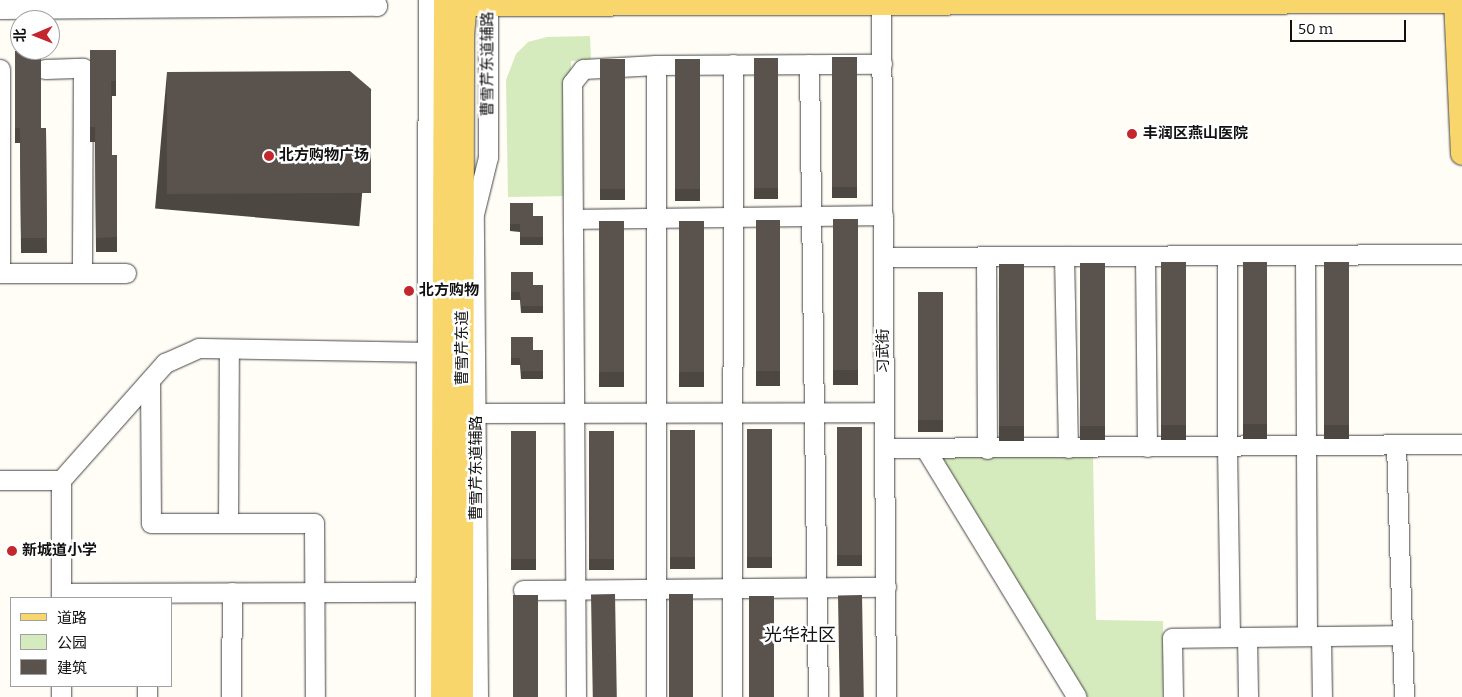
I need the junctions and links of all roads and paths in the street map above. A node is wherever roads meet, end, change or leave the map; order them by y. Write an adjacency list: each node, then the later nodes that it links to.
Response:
1 (375, 0): 6 (street)
2 (1457, 1): 5 (main road); 13 (main road)
3 (450, 2): 4 (main road); 30 (main road, 曹雪芹东道); 68 (main road, 曹雪芹东道)
4 (488, 3): 5 (main road); 35 (street, 曹雪芹东道辅路)
5 (881, 5): 10 (street, 习武街)
6 (0, 9)
7 (656, 64): 8 (street); 17 (street); 18 (street)
8 (733, 64): 9 (street); 16 (street)
9 (810, 64): 10 (street); 15 (street)
10 (882, 64): 14 (street, 习武街)
11 (0, 69): 27 (street)
12 (45, 69): 26 (street)
13 (1462, 154)
14 (883, 215): 15 (street); 24 (street, 习武街)
15 (812, 216): 16 (street); 33 (street)
16 (733, 217): 17 (street); 32 (street)
17 (656, 218): 18 (street); 37 (street)
18 (574, 219): 36 (street)
19 (1462, 254): 20 (street)
20 (1305, 255): 23 (street); 40 (street)
21 (1064, 256): 22 (street); 25 (street); 44 (street)
22 (1145, 256): 23 (street); 42 (street)
23 (1227, 256): 41 (street)
24 (883, 257): 25 (street); 34 (street, 习武街)
25 (986, 257): 45 (street)
26 (82, 272): 27 (street); 28 (street)
27 (0, 273)
28 (126, 273)
29 (229, 349): 30 (street); 31 (street); 49 (street)
30 (435, 352): 58 (street); 67 (main road, 曹雪芹东道)
31 (150, 380): 48 (street); 49 (street)
32 (732, 412): 33 (street); 37 (street); 50 (street)
33 (814, 412): 34 (street); 51 (street)
34 (884, 412): 43 (street, 习武街)
35 (477, 413): 36 (street); 69 (street, 曹雪芹东道辅路)
36 (575, 413): 37 (street); 53 (street)
37 (656, 413): 54 (street)
38 (1396, 444): 39 (street); 40 (street); 61 (street)
39 (1462, 444)
40 (1306, 445): 41 (street); 62 (street)
41 (1227, 446): 42 (street); 63 (street)
42 (1147, 447): 44 (street)
43 (884, 448): 46 (street); 52 (street, 习武街)
44 (1068, 448): 45 (street)
45 (987, 449): 46 (street)
46 (926, 450): 75 (street)
47 (0, 480): 48 (street)
48 (61, 480): 60 (street)
49 (228, 523): 57 (street)
50 (732, 588): 51 (street); 54 (street); 72 (street)
51 (816, 588): 52 (street); 73 (street)
52 (886, 588): 74 (street, 习武街)
53 (576, 589): 54 (street); 55 (street); 70 (street)
54 (656, 589): 71 (street)
55 (523, 590)
56 (232, 592): 57 (street); 59 (street); 64 (street)
57 (314, 592): 58 (street); 65 (street)
58 (426, 592): 66 (street)
59 (147, 595): 60 (street)
60 (61, 596)
61 (1402, 635): 62 (street); 79 (street)
62 (1314, 636): 63 (street); 78 (street)
63 (1239, 637): 76 (street); 77 (street)
64 (231, 697)
65 (314, 697)
66 (425, 697)
67 (442, 697)
68 (462, 697)
69 (478, 697)
70 (576, 697)
71 (656, 697)
72 (732, 697)
73 (818, 697)
74 (886, 697)
75 (1077, 697)
76 (1173, 697)
77 (1248, 697)
78 (1322, 697)
79 (1404, 697)

